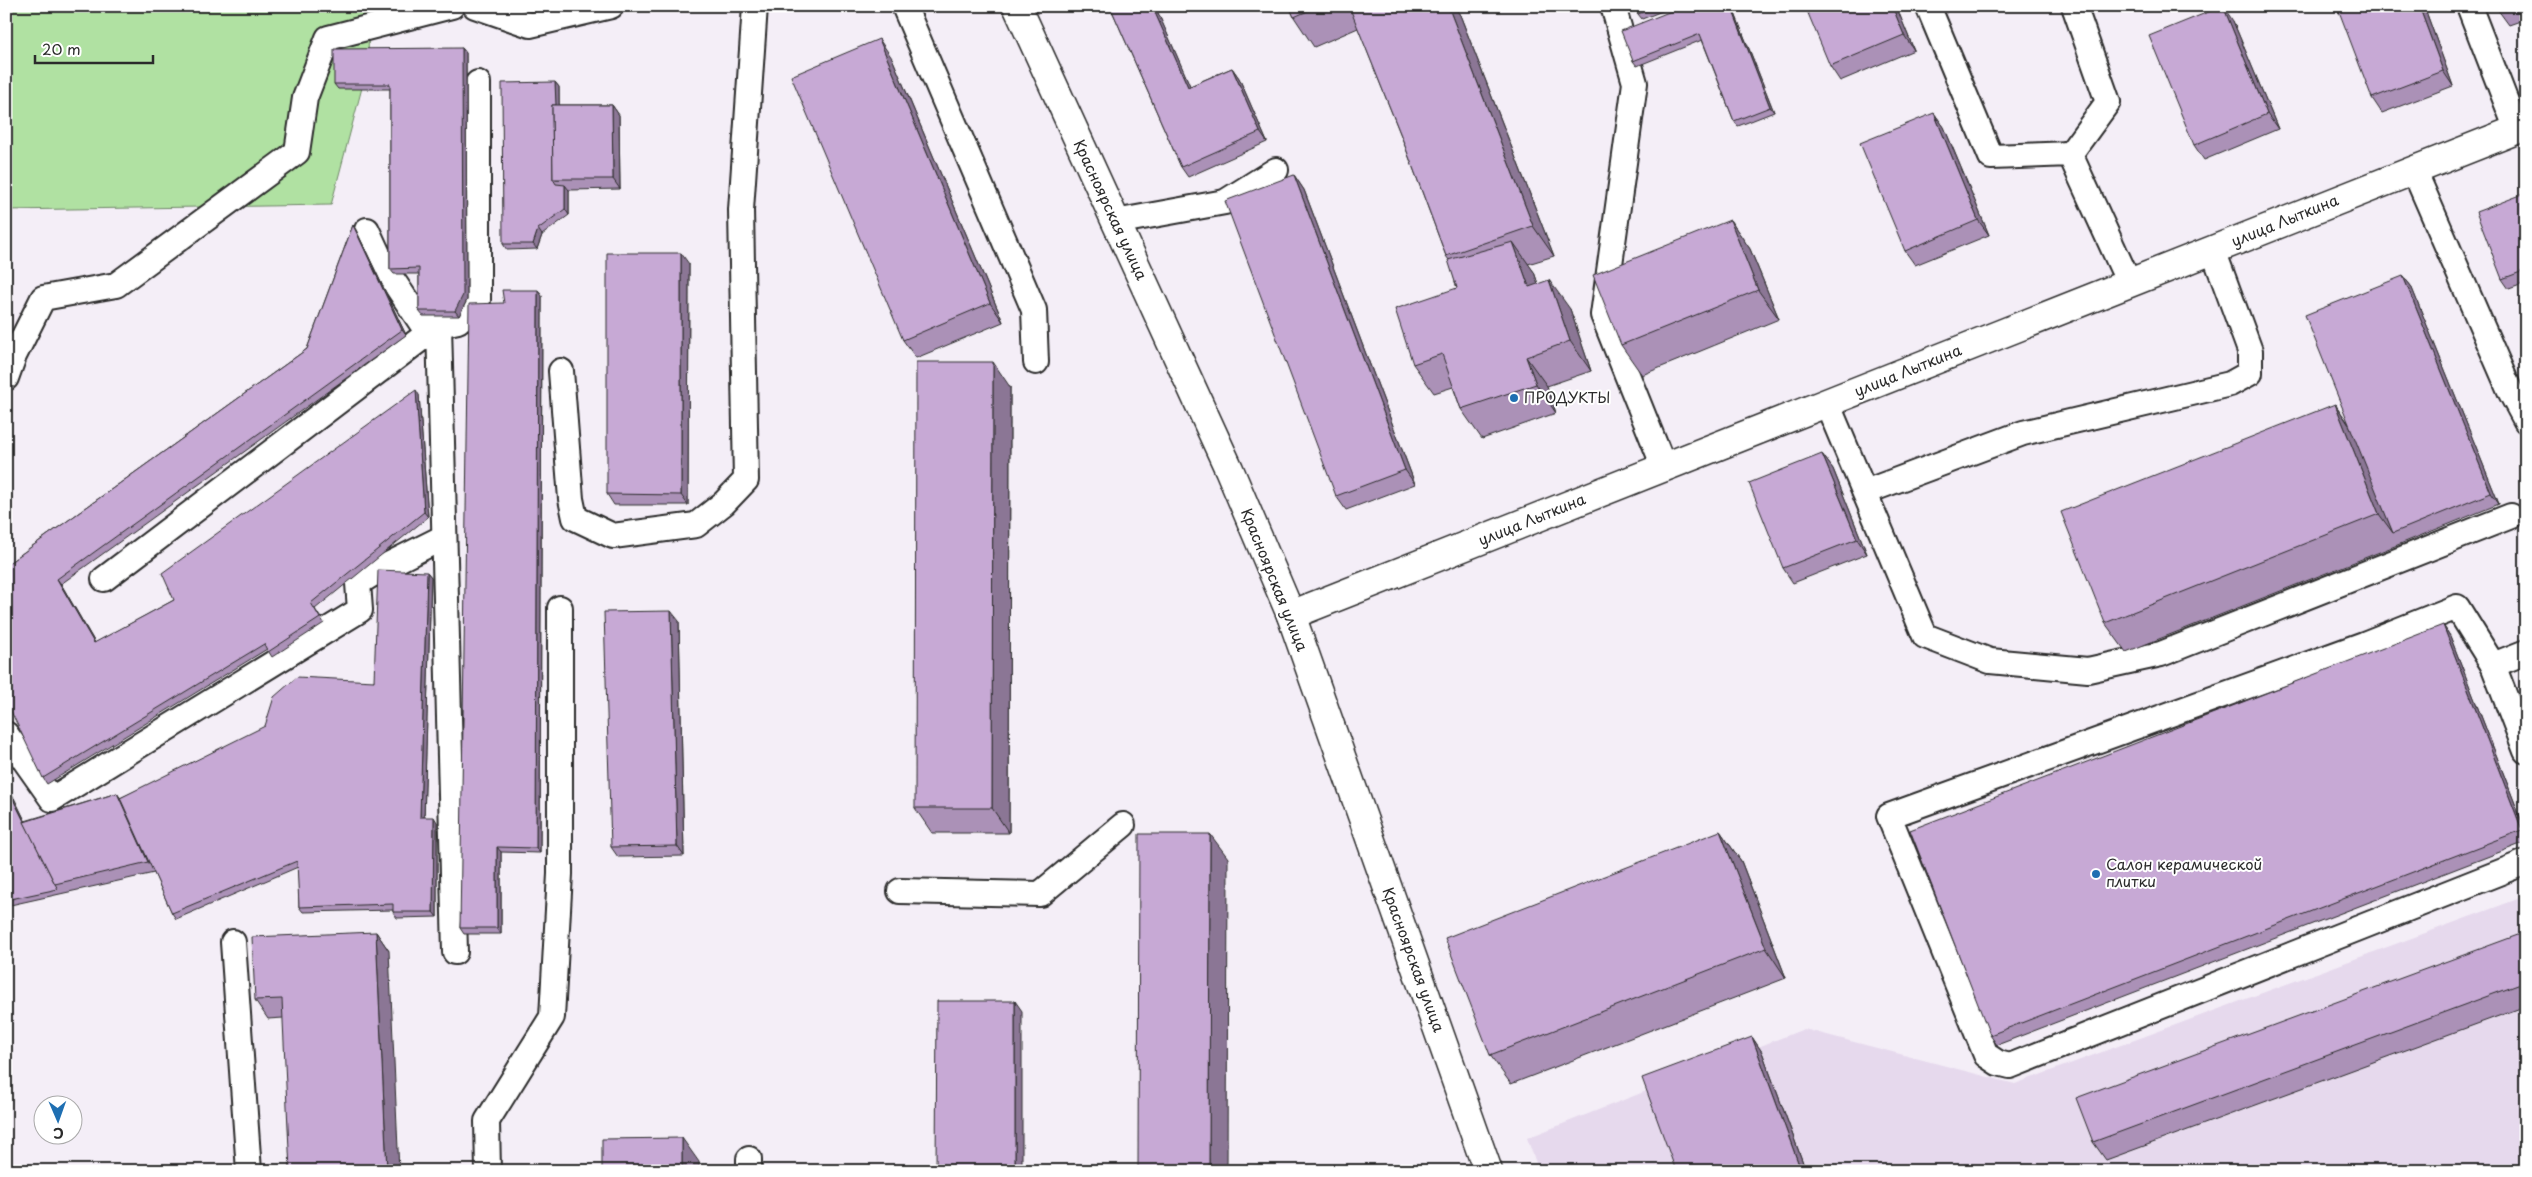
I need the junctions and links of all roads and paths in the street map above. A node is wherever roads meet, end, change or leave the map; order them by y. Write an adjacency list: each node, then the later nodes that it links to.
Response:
1 (452, 6): 23 (lane)
2 (475, 6): 3 (lane)
3 (611, 6)
4 (755, 6): 22 (lane)
5 (904, 6): 21 (lane)
6 (1017, 6): 16 (street, Красноярская улица)
7 (1613, 6): 26 (lane)
8 (1928, 6): 13 (lane)
9 (2074, 6): 13 (lane)
10 (2469, 6): 12 (lane)
11 (478, 83): 20 (lane)
12 (2521, 128): 15 (street, улица Лыткина)
13 (2070, 154): 19 (lane)
14 (1276, 170): 16 (lane)
15 (2414, 170): 18 (street, улица Лыткина); 25 (lane)
16 (1116, 222): 32 (street, Красноярская улица)
17 (367, 230): 20 (lane)
18 (2213, 250): 19 (street, улица Лыткина); 27 (lane)
19 (2129, 283): 24 (street, улица Лыткина)
20 (434, 329): 29 (lane); 30 (lane)
21 (1036, 362)
22 (561, 371)
23 (6, 378)
24 (1827, 403): 26 (street, улица Лыткина); 27 (lane)
25 (2526, 421)
26 (1664, 467): 32 (street, улица Лыткина)
27 (1864, 492): 28 (lane)
28 (2511, 516)
29 (444, 537): 35 (lane); 41 (lane)
30 (104, 579)
31 (560, 608): 43 (lane)
32 (1291, 615): 44 (street, Красноярская улица)
33 (2526, 652): 34 (lane)
34 (2493, 665): 36 (lane); 38 (lane)
35 (6, 734)
36 (2526, 751)
37 (1123, 825): 39 (lane)
38 (2526, 862)
39 (900, 892)
40 (234, 942): 42 (lane)
41 (455, 952)
42 (249, 1171)
43 (488, 1171)
44 (1488, 1171)

